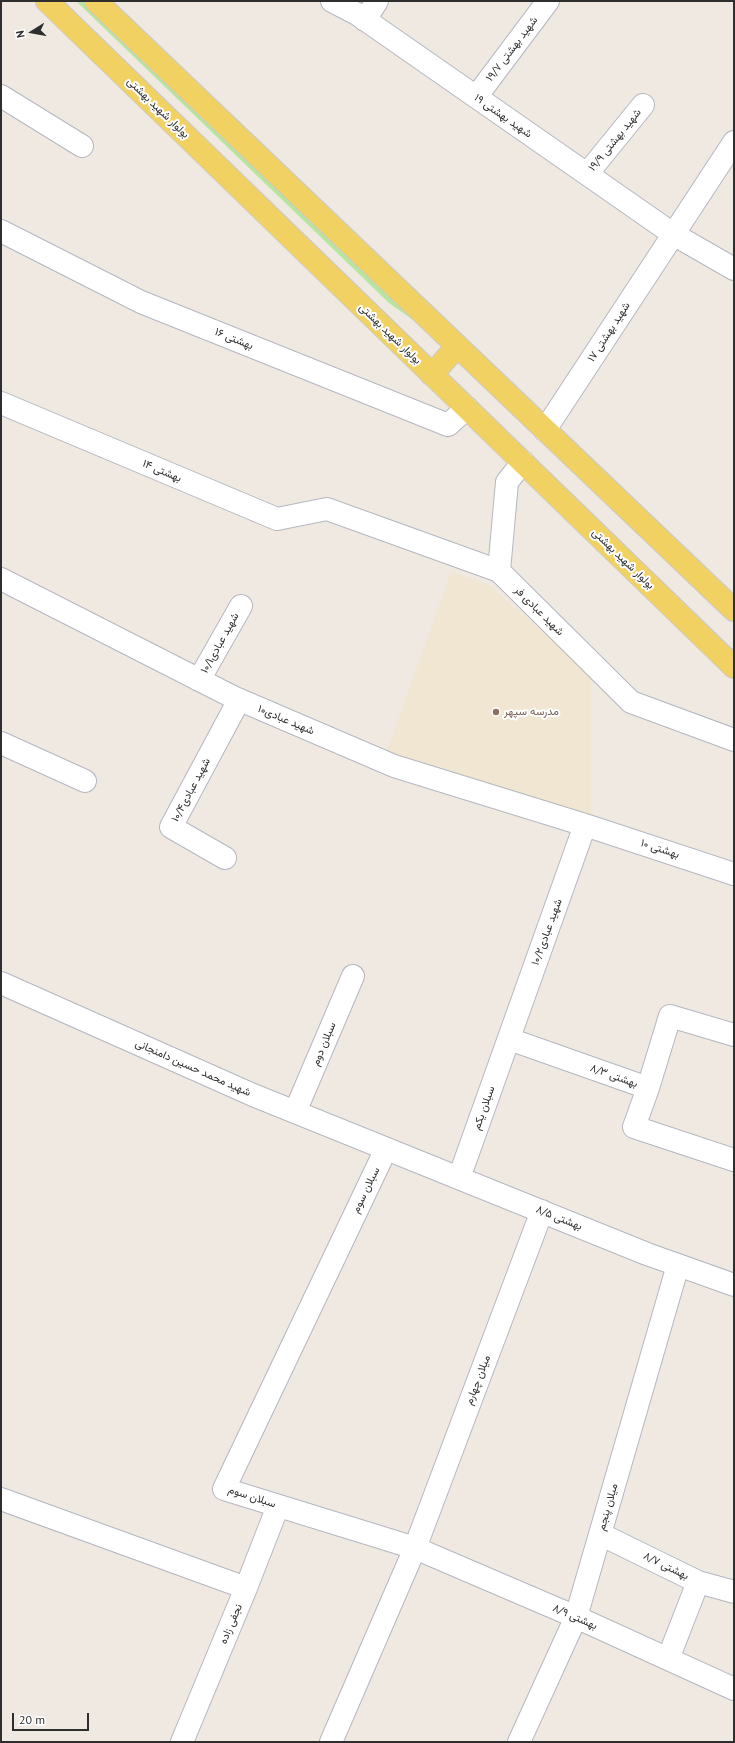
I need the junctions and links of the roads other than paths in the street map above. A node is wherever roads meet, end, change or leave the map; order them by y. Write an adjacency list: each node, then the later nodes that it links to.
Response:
1 (47, 1): 17 (main road, بولوار شهید بهشتی)
2 (96, 1): 16 (main road)
3 (332, 1): 6 (street, شهید بهشتی ۱۹)
4 (377, 1): 6 (street)
5 (548, 1): 8 (street, شهید بهشتی ۱۹/۷)
6 (365, 20): 8 (street, شهید بهشتی ۱۹)
7 (1, 96): 11 (street)
8 (476, 97): 12 (street, شهید بهشتی ۱۹)
9 (643, 106): 12 (street, شهید بهشتی ۱۹/۹)
10 (734, 142): 14 (street, شهید بهشتی ۱۷)
11 (82, 146)
12 (588, 174): 14 (street, شهید بهشتی ۱۹)
13 (1, 231): 19 (street, بهشتی ۱۶)
14 (673, 234): 15 (street, شهید بهشتی ۱۹); 20 (street, شهید بهشتی ۱۷)
15 (734, 269)
16 (457, 346): 17 (main road); 20 (main road)
17 (432, 375): 19 (main road, بولوار شهید بهشتی)
18 (1, 403): 22 (street, بهشتی ۱۴)
19 (467, 408): 21 (main road, بولوار شهید بهشتی)
20 (545, 430): 26 (main road)
21 (522, 462): 23 (street); 27 (main road, بولوار شهید بهشتی)
22 (327, 509): 23 (street, شهید عبادی فر)
23 (499, 571): 30 (street, شهید عبادی فر)
24 (1, 579): 28 (street, شهید عبادی۱۰)
25 (241, 606): 28 (street, شهید عبادی۱۰/۱)
26 (734, 610)
27 (734, 667)
28 (199, 680): 29 (street, شهید عبادی۱۰)
29 (239, 700): 33 (street, شهید عبادی۱۰); 34 (street, شهید عبادی۱۰/۴)
30 (734, 740)
31 (1, 743): 32 (street)
32 (85, 781)
33 (585, 825): 35 (street, بهشتی ۱۰); 39 (street, شهید عبادی۱۰/۲)
34 (225, 858)
35 (734, 874)
36 (353, 976): 41 (street, سبلان دوم)
37 (1, 983): 41 (street, شهید محمد حسین دامنجانی)
38 (734, 1034): 40 (street)
39 (509, 1038): 40 (street, بهشتی ۸/۳); 44 (street, سبلان یکم)
40 (648, 1088): 43 (street, بهشتی ۸/۳)
41 (296, 1112): 42 (street, شهید محمد حسین دامنجانی)
42 (386, 1149): 44 (street, بهشتی ۸/۵); 49 (street, سبلان سوم)
43 (734, 1160)
44 (459, 1178): 45 (street, بهشتی ۸/۵)
45 (542, 1211): 46 (street, بهشتی ۸/۵); 51 (street, میلان چهارم)
46 (678, 1265): 47 (street, بهشتی ۸/۵); 50 (street, میلان پنجم)
47 (734, 1286)
48 (1, 1499): 53 (street)
49 (278, 1506): 51 (street, سبلان سوم); 53 (street, نجفی زاده)
50 (600, 1534): 52 (street, بهشتی ۸/۷); 55 (street, میلان پنجم)
51 (415, 1548): 55 (street, بهشتی ۸/۹); 59 (street)
52 (698, 1582): 54 (street, بهشتی ۸/۷); 56 (street)
53 (246, 1588): 58 (street, نجفی زاده)
54 (734, 1592)
55 (576, 1617): 56 (street, بهشتی ۸/۹); 60 (street, میلان پنجم)
56 (668, 1659): 57 (street, بهشتی ۸/۹)
57 (734, 1689)
58 (182, 1742)
59 (331, 1742)
60 (520, 1742)

